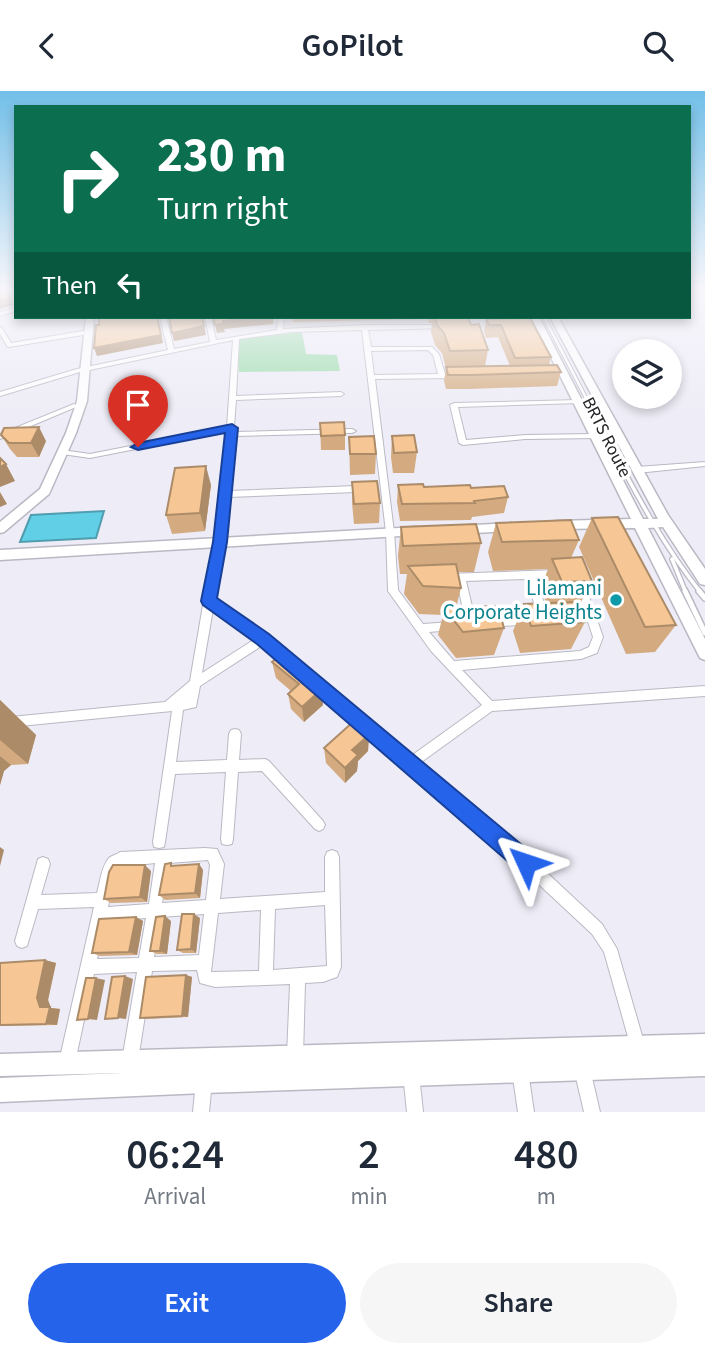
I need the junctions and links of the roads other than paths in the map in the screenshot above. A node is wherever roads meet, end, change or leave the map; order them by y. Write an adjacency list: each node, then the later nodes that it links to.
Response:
1 (5, 338): 2 (street)
2 (43, 338)
3 (83, 338): 15 (main road)
4 (87, 338): 15 (main road)
5 (168, 338): 14 (street)
6 (212, 338): 12 (street)
7 (236, 338): 12 (street); 23 (street)
8 (366, 338): 13 (street)
9 (545, 338): 17 (main road)
10 (546, 338): 36 (lane, BRTS Route)
11 (565, 338): 32 (main road)
12 (213, 343): 14 (street)
13 (368, 349): 19 (street); 20 (street)
14 (171, 351): 15 (street)
15 (82, 369): 21 (street); 25 (main road); 30 (main road)
16 (551, 374): 17 (street)
17 (564, 374): 24 (main road)
18 (469, 375): 19 (street)
19 (442, 376): 20 (street)
20 (371, 377): 40 (street)
21 (0, 394)
22 (341, 394): 23 (street)
23 (233, 398): 26 (street)
24 (578, 402): 28 (main road); 28 (street)
25 (74, 406): 29 (street); 35 (main road)
26 (232, 431): 27 (street); 30 (street); 34 (street)
27 (352, 431)
28 (594, 436): 36 (main road)
29 (0, 437)
30 (62, 452): 38 (main road)
31 (705, 464): 32 (street)
32 (637, 470): 36 (main road)
33 (356, 489): 34 (street)
34 (226, 494): 41 (street)
35 (0, 518)
36 (650, 520): 39 (main road); 43 (lane, BRTS Route); 50 (main road); 62 (main road)
37 (519, 527): 40 (main road)
38 (0, 529)
39 (555, 529)
40 (390, 533): 41 (main road); 51 (street)
41 (220, 542): 42 (main road); 53 (street)
42 (0, 554)
43 (671, 555): 52 (lane); 60 (lane)
44 (565, 574): 46 (street)
45 (576, 574): 54 (street)
46 (529, 575): 47 (street); 56 (street)
47 (461, 578): 48 (street); 58 (street)
48 (434, 579)
49 (406, 580): 51 (street)
50 (705, 580)
51 (393, 581): 59 (street)
52 (705, 598)
53 (209, 601): 61 (street); 64 (street)
54 (593, 616): 55 (street); 63 (street)
55 (581, 617)
56 (545, 619): 57 (street); 58 (street)
57 (557, 619)
58 (471, 625): 59 (street)
59 (420, 628): 63 (street)
60 (705, 633)
61 (263, 639): 64 (street); 70 (street)
62 (705, 654)
63 (452, 666): 67 (street)
64 (195, 684): 66 (street)
65 (705, 691): 67 (street)
66 (173, 706): 68 (street); 72 (street)
67 (490, 706): 70 (street)
68 (0, 723)
69 (235, 734): 71 (street)
70 (410, 764): 92 (street)
71 (233, 765): 72 (street); 73 (street); 74 (street)
72 (169, 768): 75 (street)
73 (319, 825)
74 (226, 839)
75 (161, 850): 81 (street); 82 (street); 83 (street)
76 (332, 857): 78 (street)
77 (43, 864): 79 (street)
78 (332, 898): 80 (street); 88 (street)
79 (32, 902): 81 (street); 84 (street)
80 (268, 904): 82 (street); 89 (street)
81 (101, 907): 83 (street); 87 (street)
82 (211, 908): 83 (street); 85 (street)
83 (154, 910): 86 (street)
84 (22, 941)
85 (205, 962): 86 (street); 89 (street)
86 (145, 965): 87 (street); 93 (street)
87 (88, 967): 94 (street)
88 (298, 976): 89 (street); 91 (street)
89 (267, 978)
90 (705, 1045): 92 (main road)
91 (295, 1056): 92 (main road); 93 (main road)
92 (639, 1057): 96 (main road); 97 (main road)
93 (130, 1061): 94 (main road)
94 (67, 1063): 95 (main road)
95 (0, 1065)
96 (705, 1065)
97 (582, 1069): 98 (main road); 105 (street)
98 (520, 1071): 99 (main road); 104 (street)
99 (411, 1074): 100 (main road); 103 (street)
100 (204, 1081): 101 (main road); 102 (street)
101 (0, 1090)
102 (201, 1112)
103 (415, 1112)
104 (526, 1112)
105 (592, 1112)

